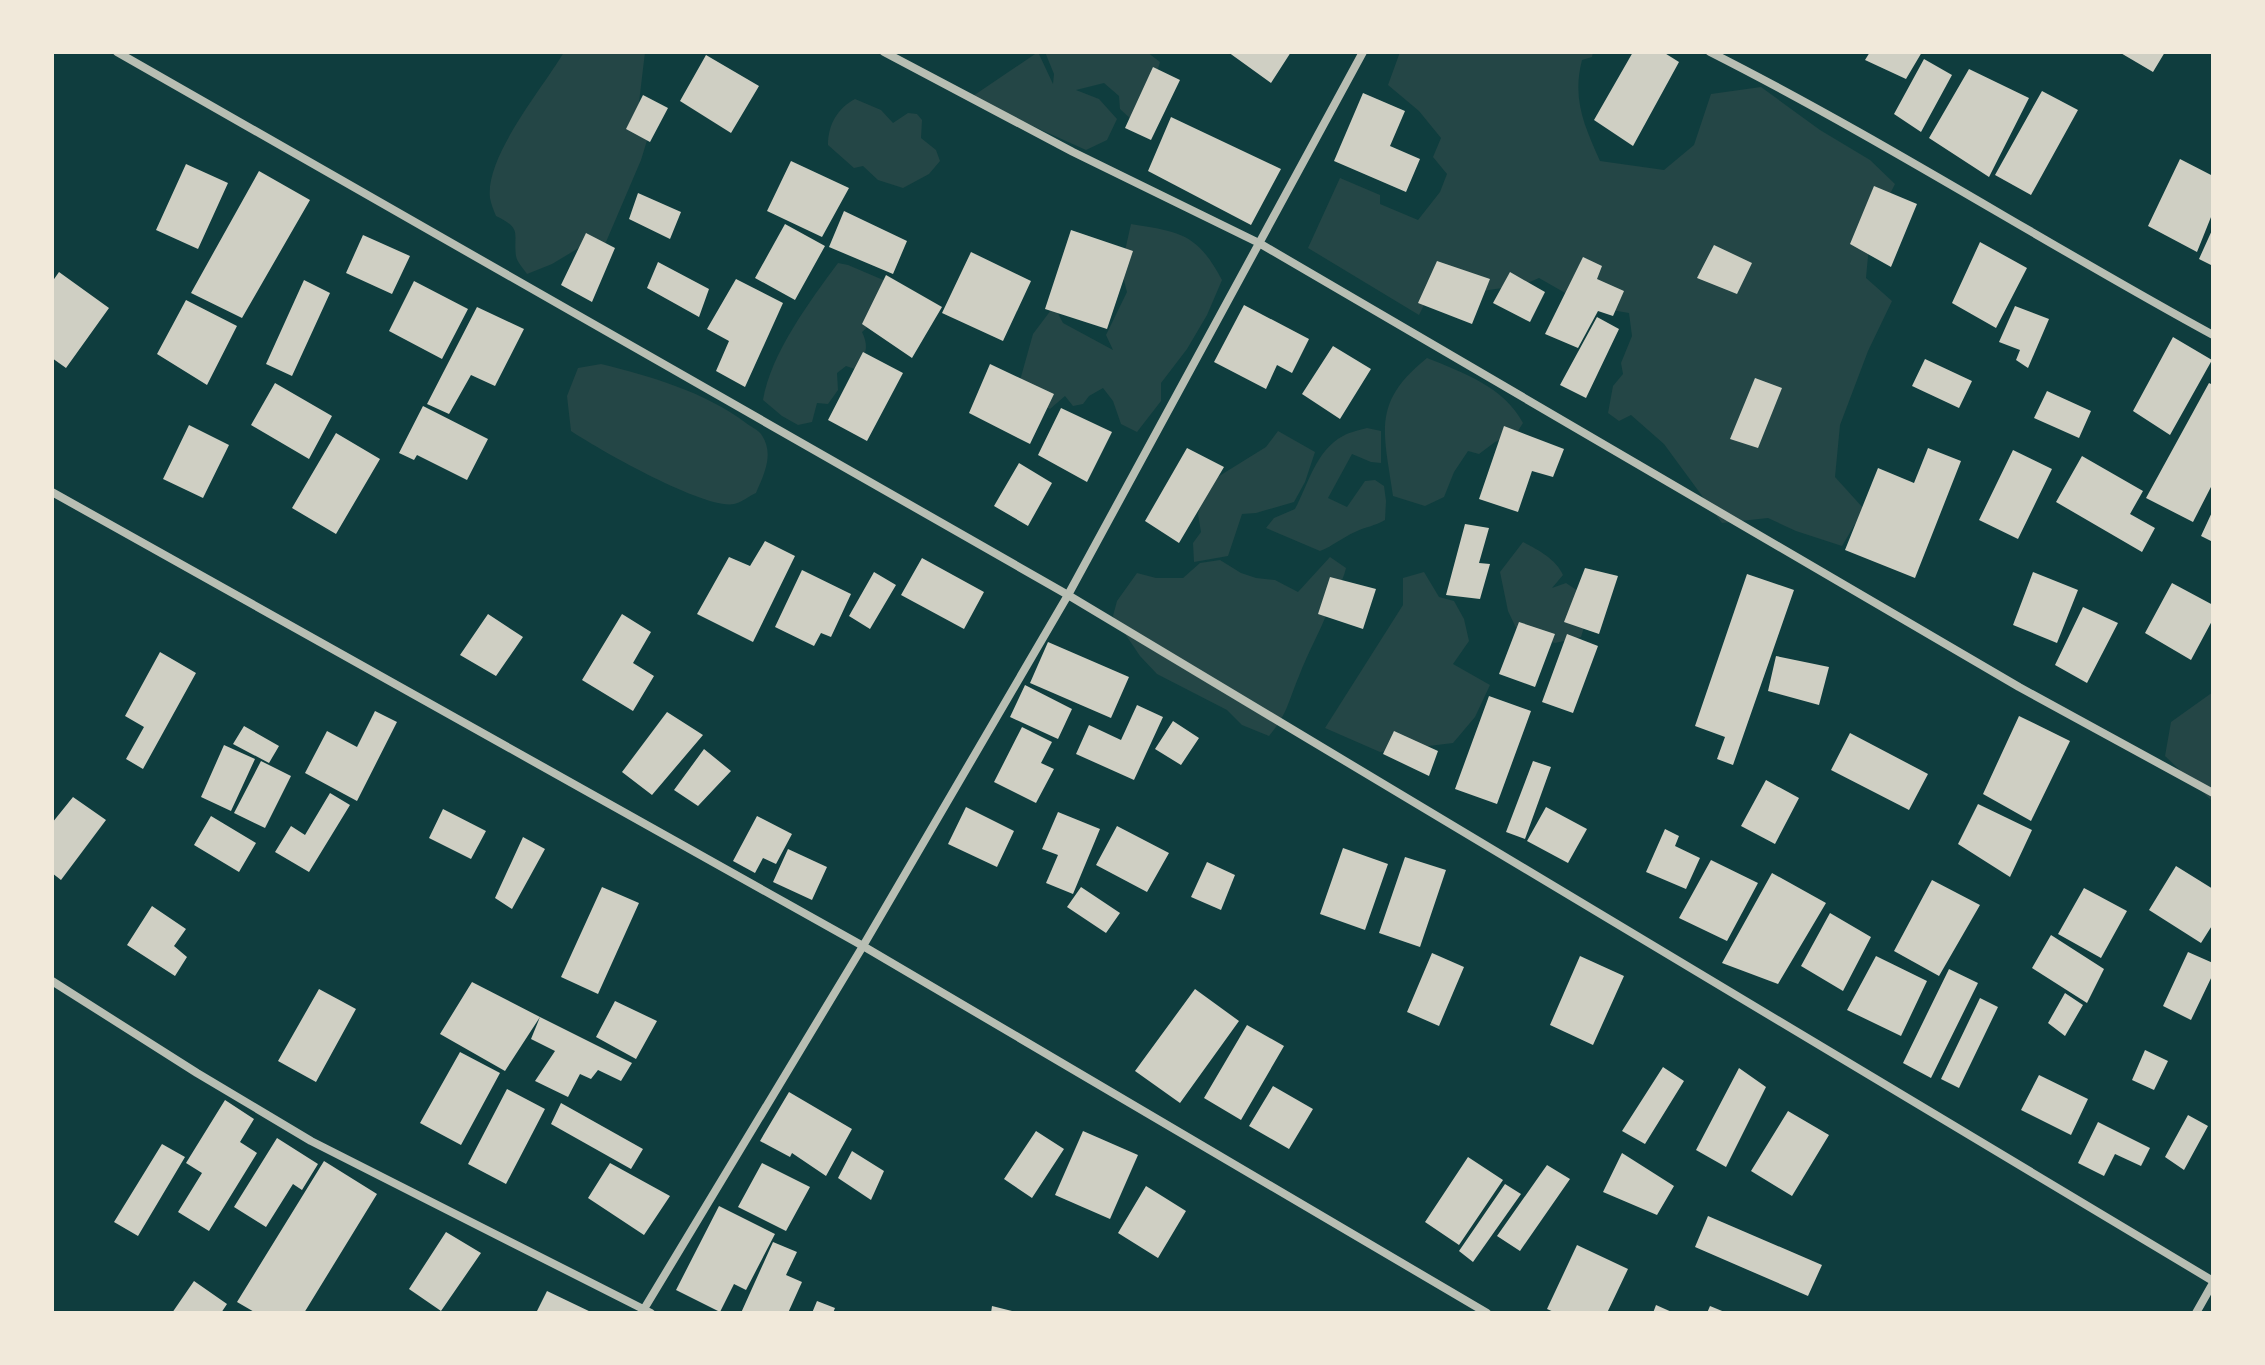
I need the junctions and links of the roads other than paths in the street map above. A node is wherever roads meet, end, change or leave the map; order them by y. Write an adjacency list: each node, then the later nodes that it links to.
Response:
1 (117, 52): 8 (street)
2 (884, 52): 5 (street)
3 (1363, 52): 5 (street)
4 (1710, 52): 6 (street)
5 (1259, 243): 8 (street); 9 (street)
6 (2213, 335)
7 (52, 492): 10 (street)
8 (1068, 595): 10 (street); 12 (street)
9 (2213, 793)
10 (863, 946): 13 (street); 14 (street)
11 (52, 981): 13 (street)
12 (2213, 1282): 15 (street)
13 (647, 1312)
14 (1487, 1313)
15 (2196, 1313)

